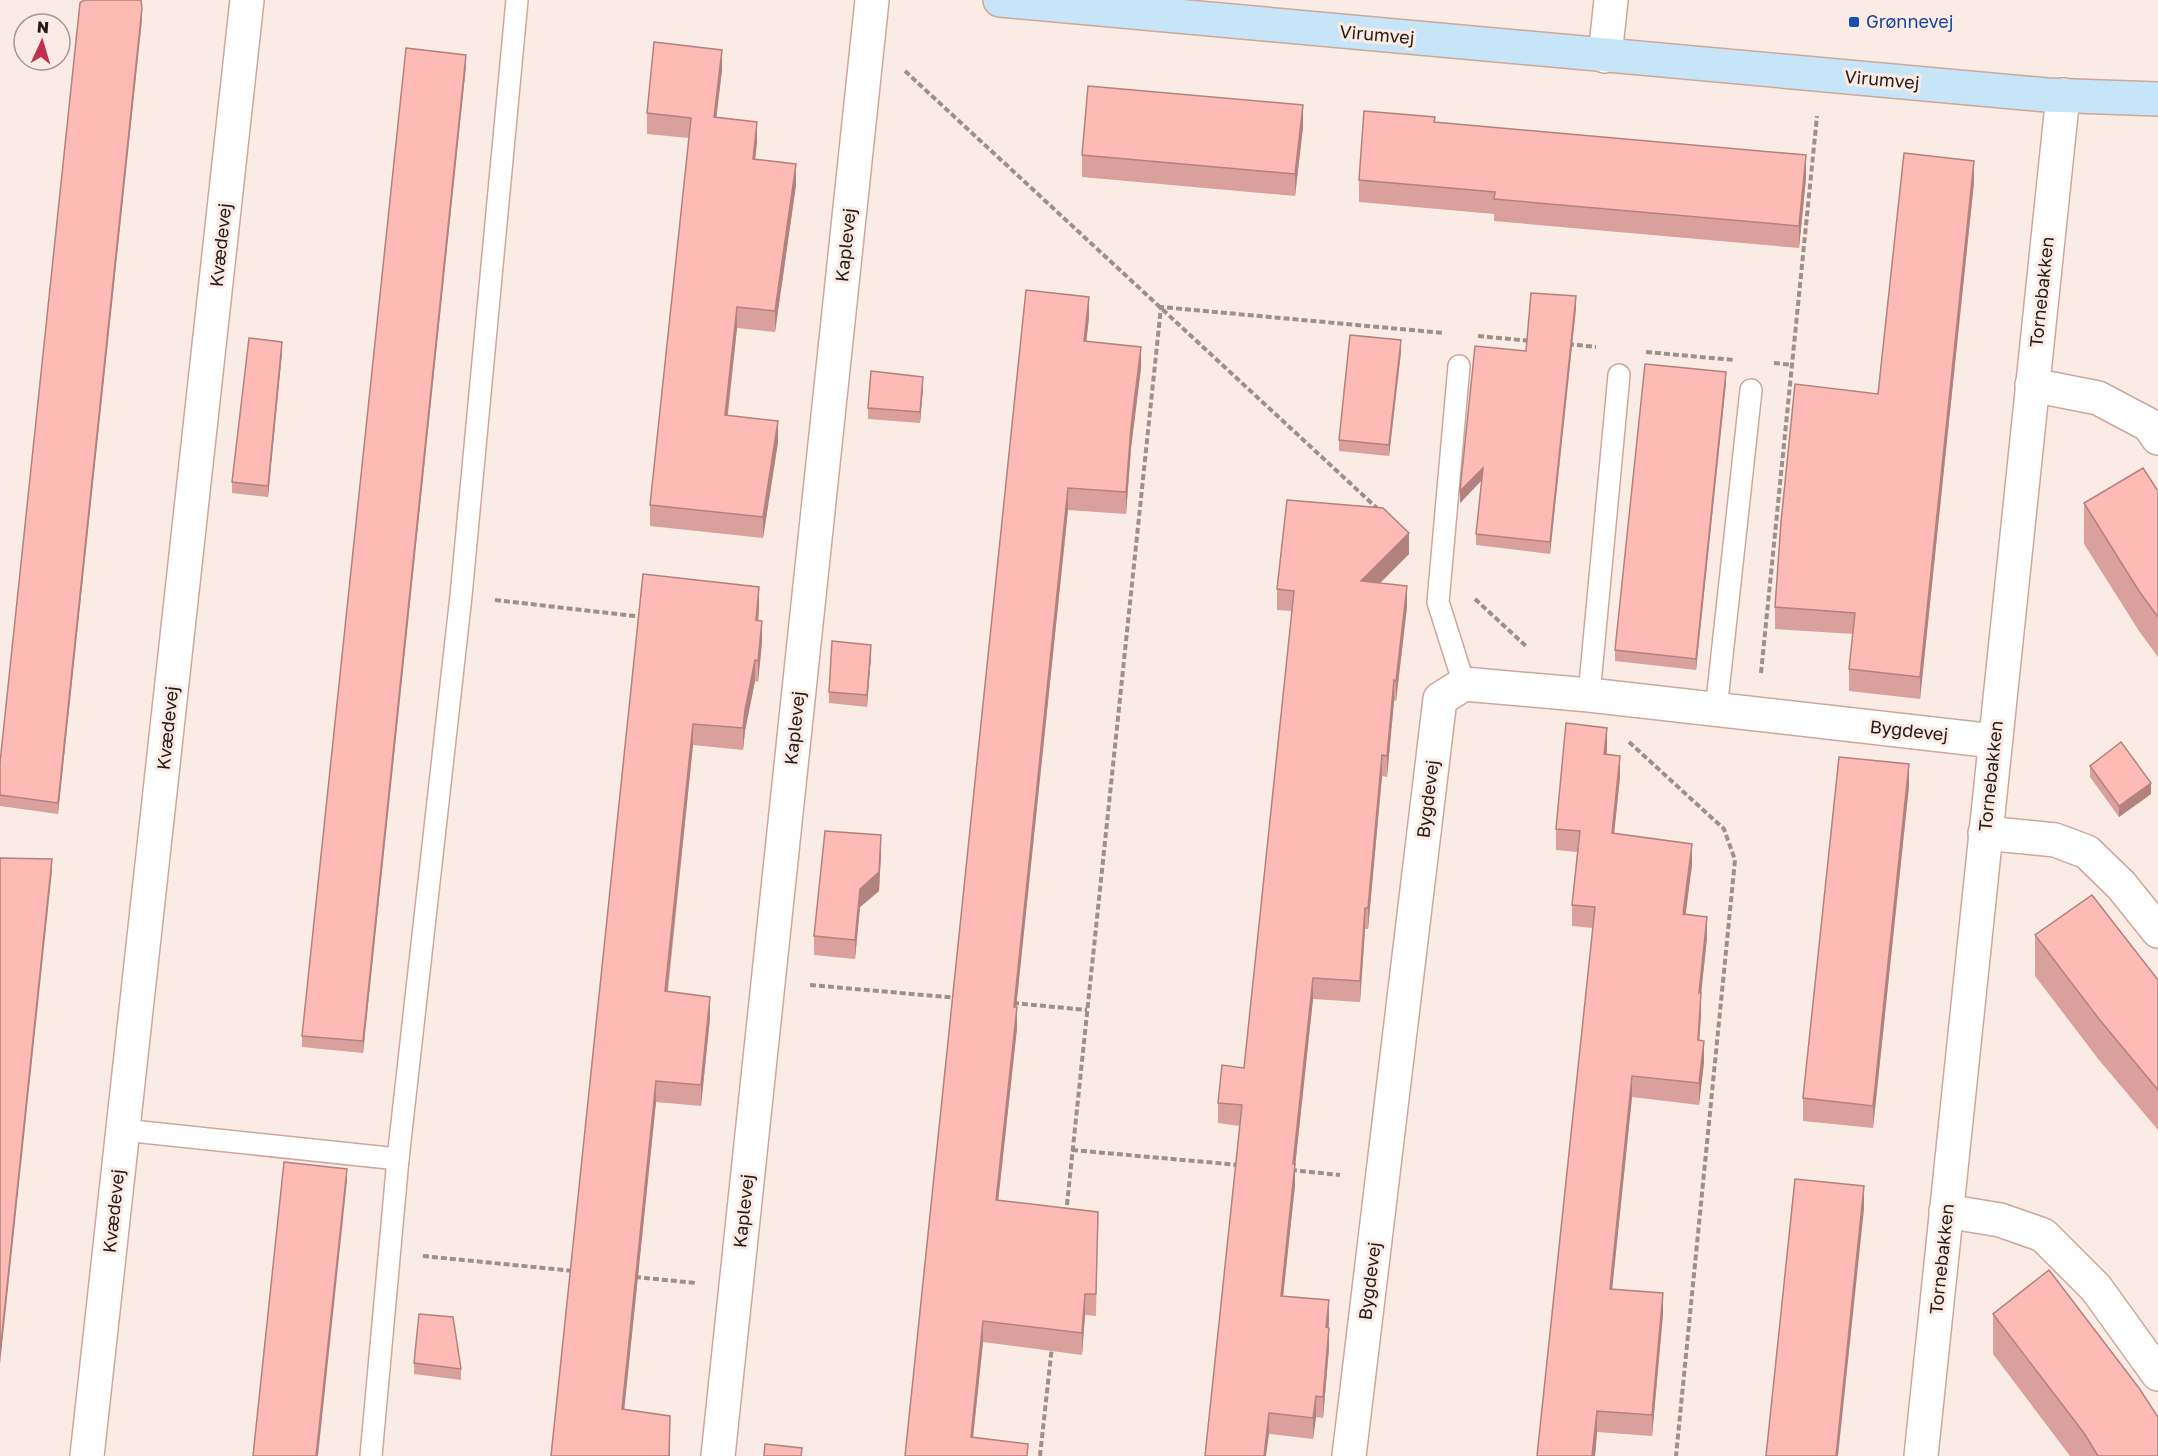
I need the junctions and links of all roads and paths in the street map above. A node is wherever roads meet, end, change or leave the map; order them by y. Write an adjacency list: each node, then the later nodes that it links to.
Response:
1 (247, 0): 42 (street, Kvædevej)
2 (518, 0): 29 (lane)
3 (872, 0): 7 (street, Kaplevej)
4 (1000, 0): 6 (street, Virumvej)
5 (1611, 0): 8 (street)
6 (1150, 6): 8 (street, Virumvej)
7 (867, 35): 12 (path); 38 (street, Kaplevej)
8 (1605, 56): 9 (street, Virumvej)
9 (1821, 74): 10 (street, Virumvej); 21 (path)
10 (2063, 95): 11 (street, Virumvej); 24 (street, Tornebakken)
11 (2158, 99)
12 (1161, 308): 13 (path); 27 (path); 41 (path)
13 (1447, 333)
14 (1471, 336): 15 (path)
15 (1543, 342)
16 (1567, 344): 17 (path)
17 (1602, 348)
18 (1638, 351): 19 (path)
19 (1746, 361)
20 (1770, 363): 21 (path)
21 (1793, 365): 34 (path)
22 (1459, 366): 28 (lane)
23 (1619, 375): 32 (lane)
24 (2032, 385): 26 (street); 35 (street, Tornebakken)
25 (1751, 390): 33 (lane)
26 (2158, 438)
27 (1380, 511)
28 (1441, 568): 31 (lane); 32 (path)
29 (462, 596): 30 (path); 44 (lane)
30 (651, 618)
31 (1464, 684): 32 (street, Bygdevej); 47 (street, Bygdevej)
32 (1583, 695): 33 (street, Bygdevej); 61 (path)
33 (1716, 710): 34 (street, Bygdevej)
34 (1756, 714): 35 (street, Bygdevej)
35 (1994, 741): 36 (street, Tornebakken)
36 (1985, 833): 37 (street); 48 (street, Tornebakken)
37 (2158, 931)
38 (768, 982): 39 (path); 53 (street, Kaplevej)
39 (969, 999)
40 (1004, 1002): 41 (path)
41 (1087, 1010): 43 (path)
42 (123, 1130): 44 (lane); 56 (street, Kvædevej)
43 (1072, 1150): 45 (path); 49 (path)
44 (398, 1159): 50 (lane)
45 (1239, 1166)
46 (1287, 1170): 47 (path)
47 (1382, 1179): 60 (street, Bygdevej)
48 (1947, 1211): 55 (street); 62 (street, Tornebakken)
49 (1065, 1221)
50 (390, 1252): 51 (path); 57 (lane)
51 (574, 1271)
52 (632, 1276): 53 (path)
53 (736, 1287): 58 (street, Kaplevej)
54 (1052, 1338): 59 (path)
55 (2158, 1374)
56 (87, 1456)
57 (371, 1456)
58 (718, 1456)
59 (1040, 1456)
60 (1349, 1456)
61 (1676, 1456)
62 (1921, 1456)

